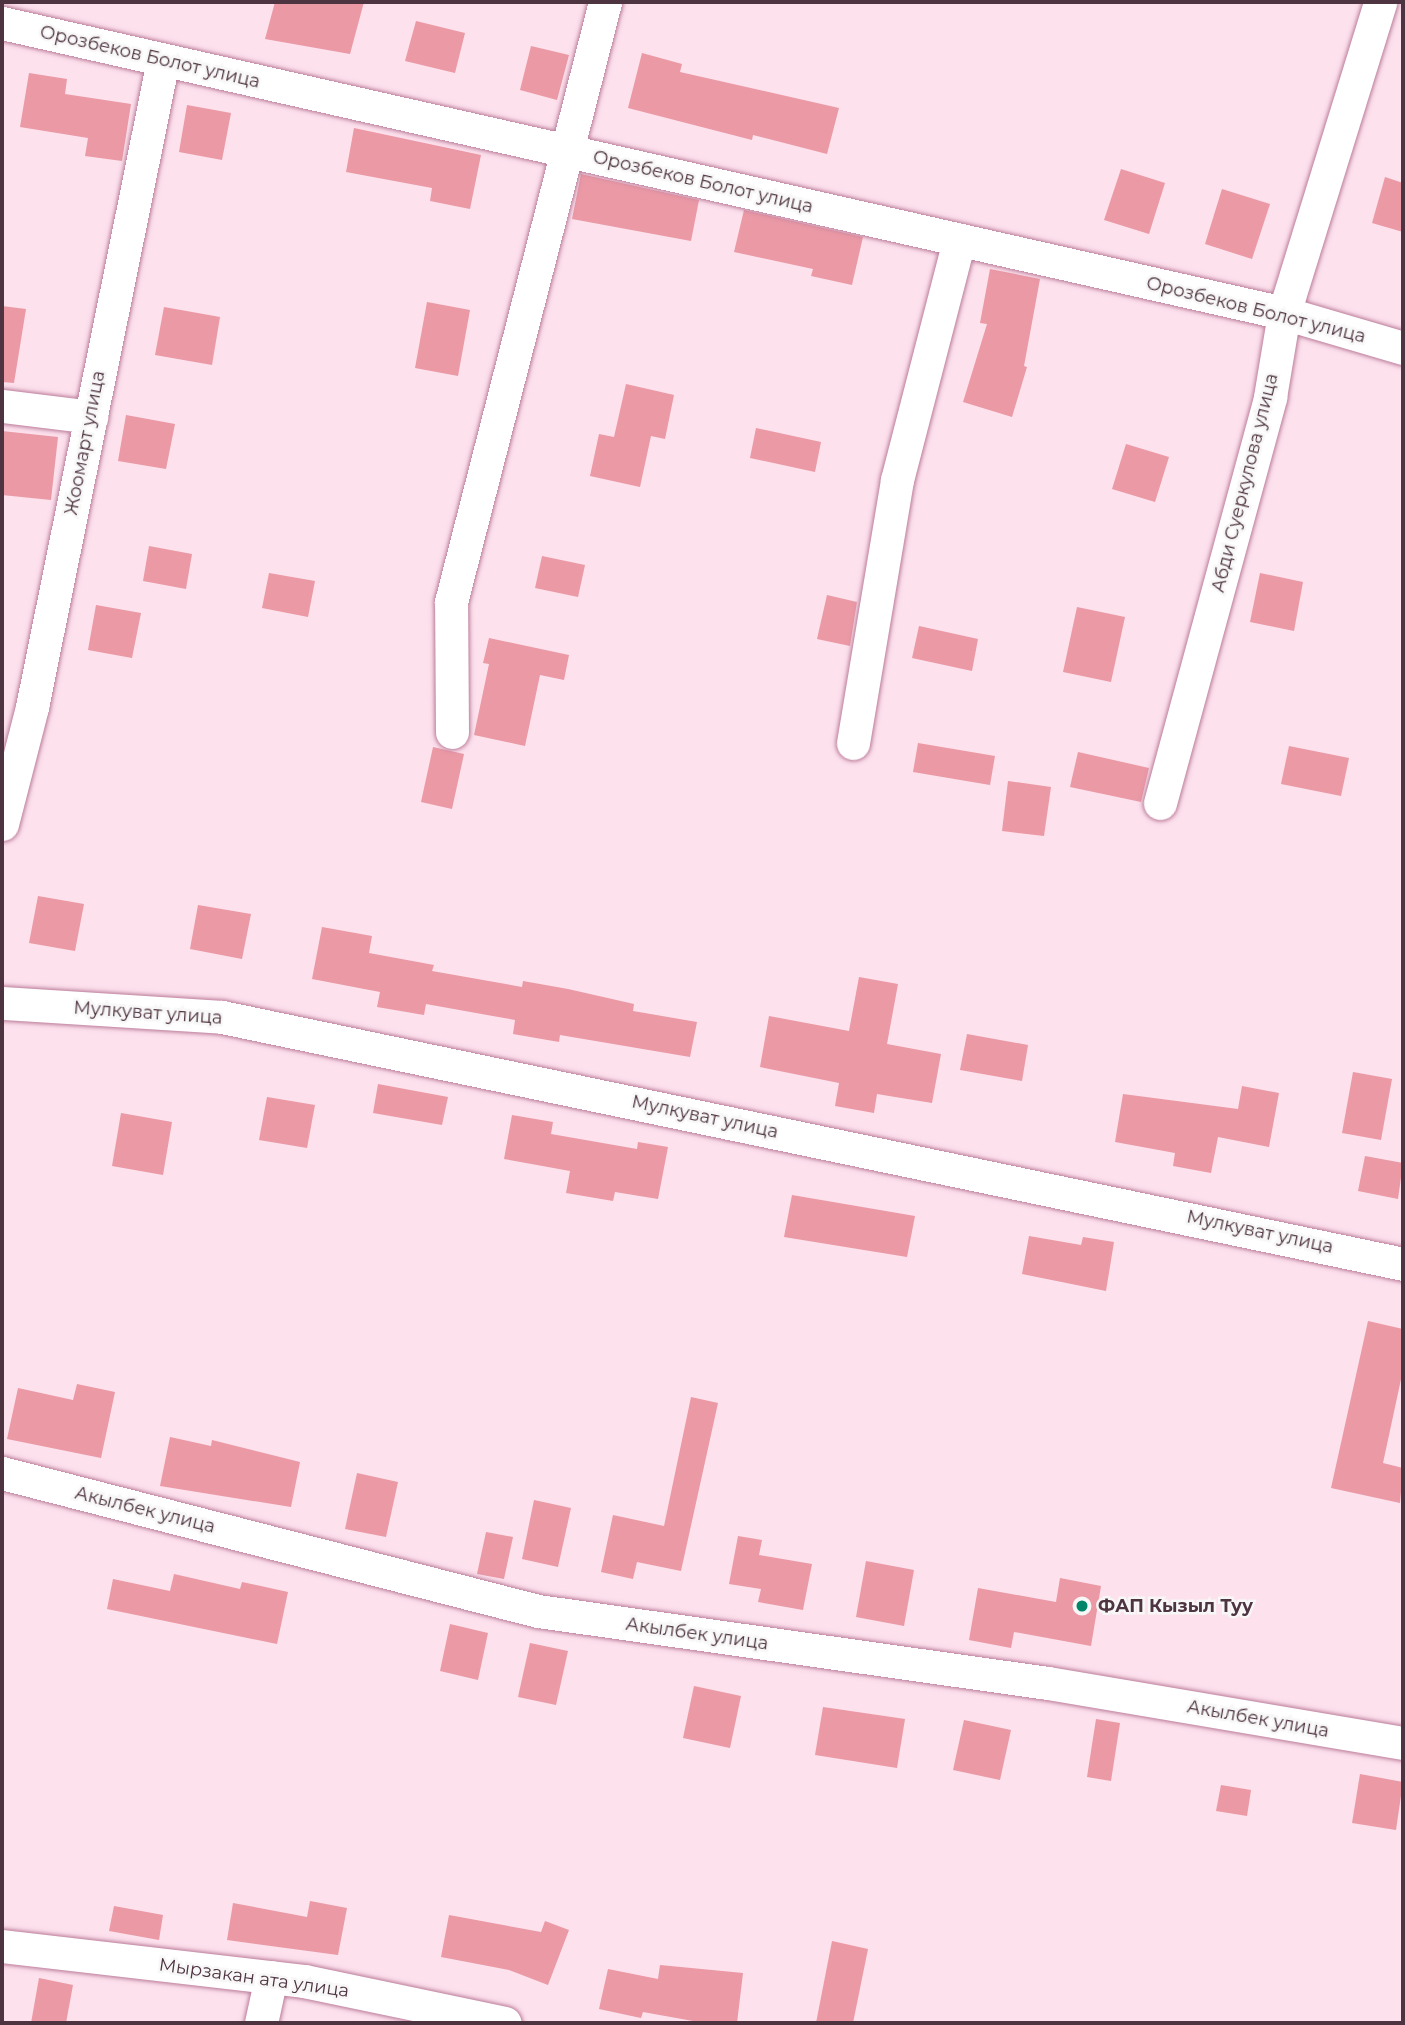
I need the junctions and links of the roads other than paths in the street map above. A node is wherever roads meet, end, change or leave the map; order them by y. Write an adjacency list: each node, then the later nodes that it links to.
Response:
1 (606, 2): 5 (street)
2 (1380, 2): 7 (street, Абди Суеркулова улица)
3 (2, 23): 4 (street, Орозбеков Болот улица)
4 (163, 60): 5 (street, Орозбеков Болот улица); 10 (street, Жоомарт улица)
5 (564, 151): 6 (street, Орозбеков Болот улица); 11 (street)
6 (959, 240): 7 (street, Орозбеков Болот улица); 12 (street)
7 (1284, 313): 8 (street, Орозбеков Болот улица); 13 (street, Абди Суеркулова улица)
8 (1403, 348)
9 (2, 406): 10 (street)
10 (90, 417): 14 (street, Жоомарт улица)
11 (452, 732)
12 (853, 743)
13 (1160, 803)
14 (2, 824)
15 (2, 1003): 16 (street, Мулкуват улица)
16 (1403, 1264)
17 (2, 1473): 18 (street, Акылбек улица)
18 (1403, 1743)
19 (2, 1946): 20 (street, Мырзакан ата улица)
20 (271, 1977): 21 (street); 22 (street, Мырзакан ата улица)
21 (261, 2023)
22 (505, 2023)

